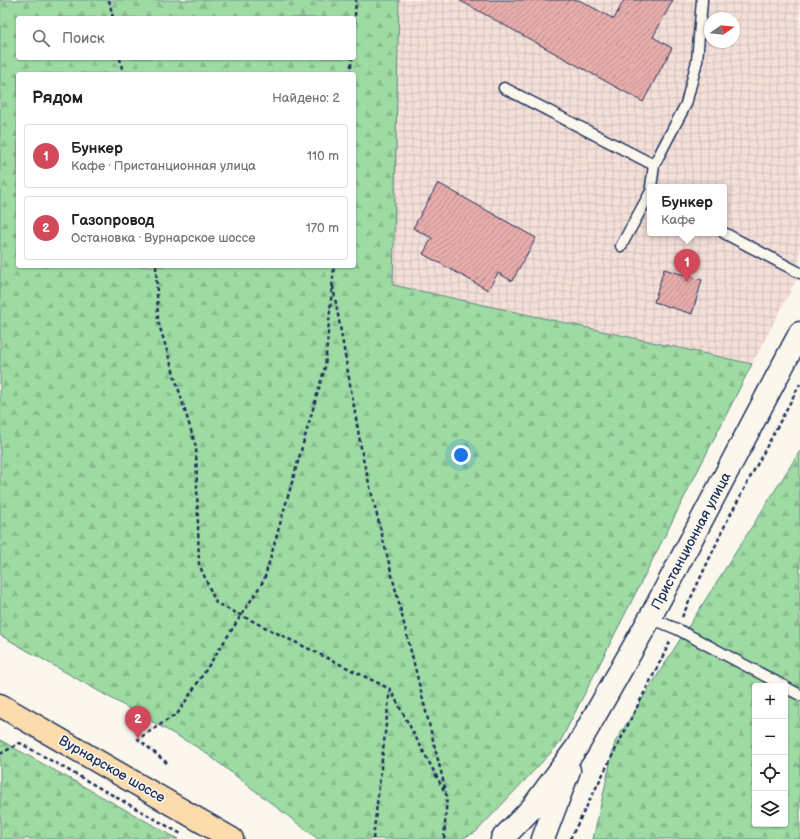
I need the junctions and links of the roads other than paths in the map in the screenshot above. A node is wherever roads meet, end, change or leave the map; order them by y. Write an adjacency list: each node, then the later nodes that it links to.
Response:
1 (702, 0): 3 (lane)
2 (504, 88): 3 (lane)
3 (654, 165): 4 (lane)
4 (651, 184)
5 (647, 198): 7 (lane)
6 (727, 235): 8 (lane)
7 (621, 246)
8 (800, 273)
9 (800, 332): 10 (street, Пристанционная улица)
10 (650, 618): 11 (lane); 15 (street, Пристанционная улица)
11 (778, 683)
12 (788, 688): 13 (lane)
13 (800, 695)
14 (0, 705): 16 (main road, Вурнарское шоссе)
15 (577, 747): 17 (street, Пристанционная улица); 18 (street, Пристанционная улица)
16 (232, 837)
17 (502, 839)
18 (543, 839)

